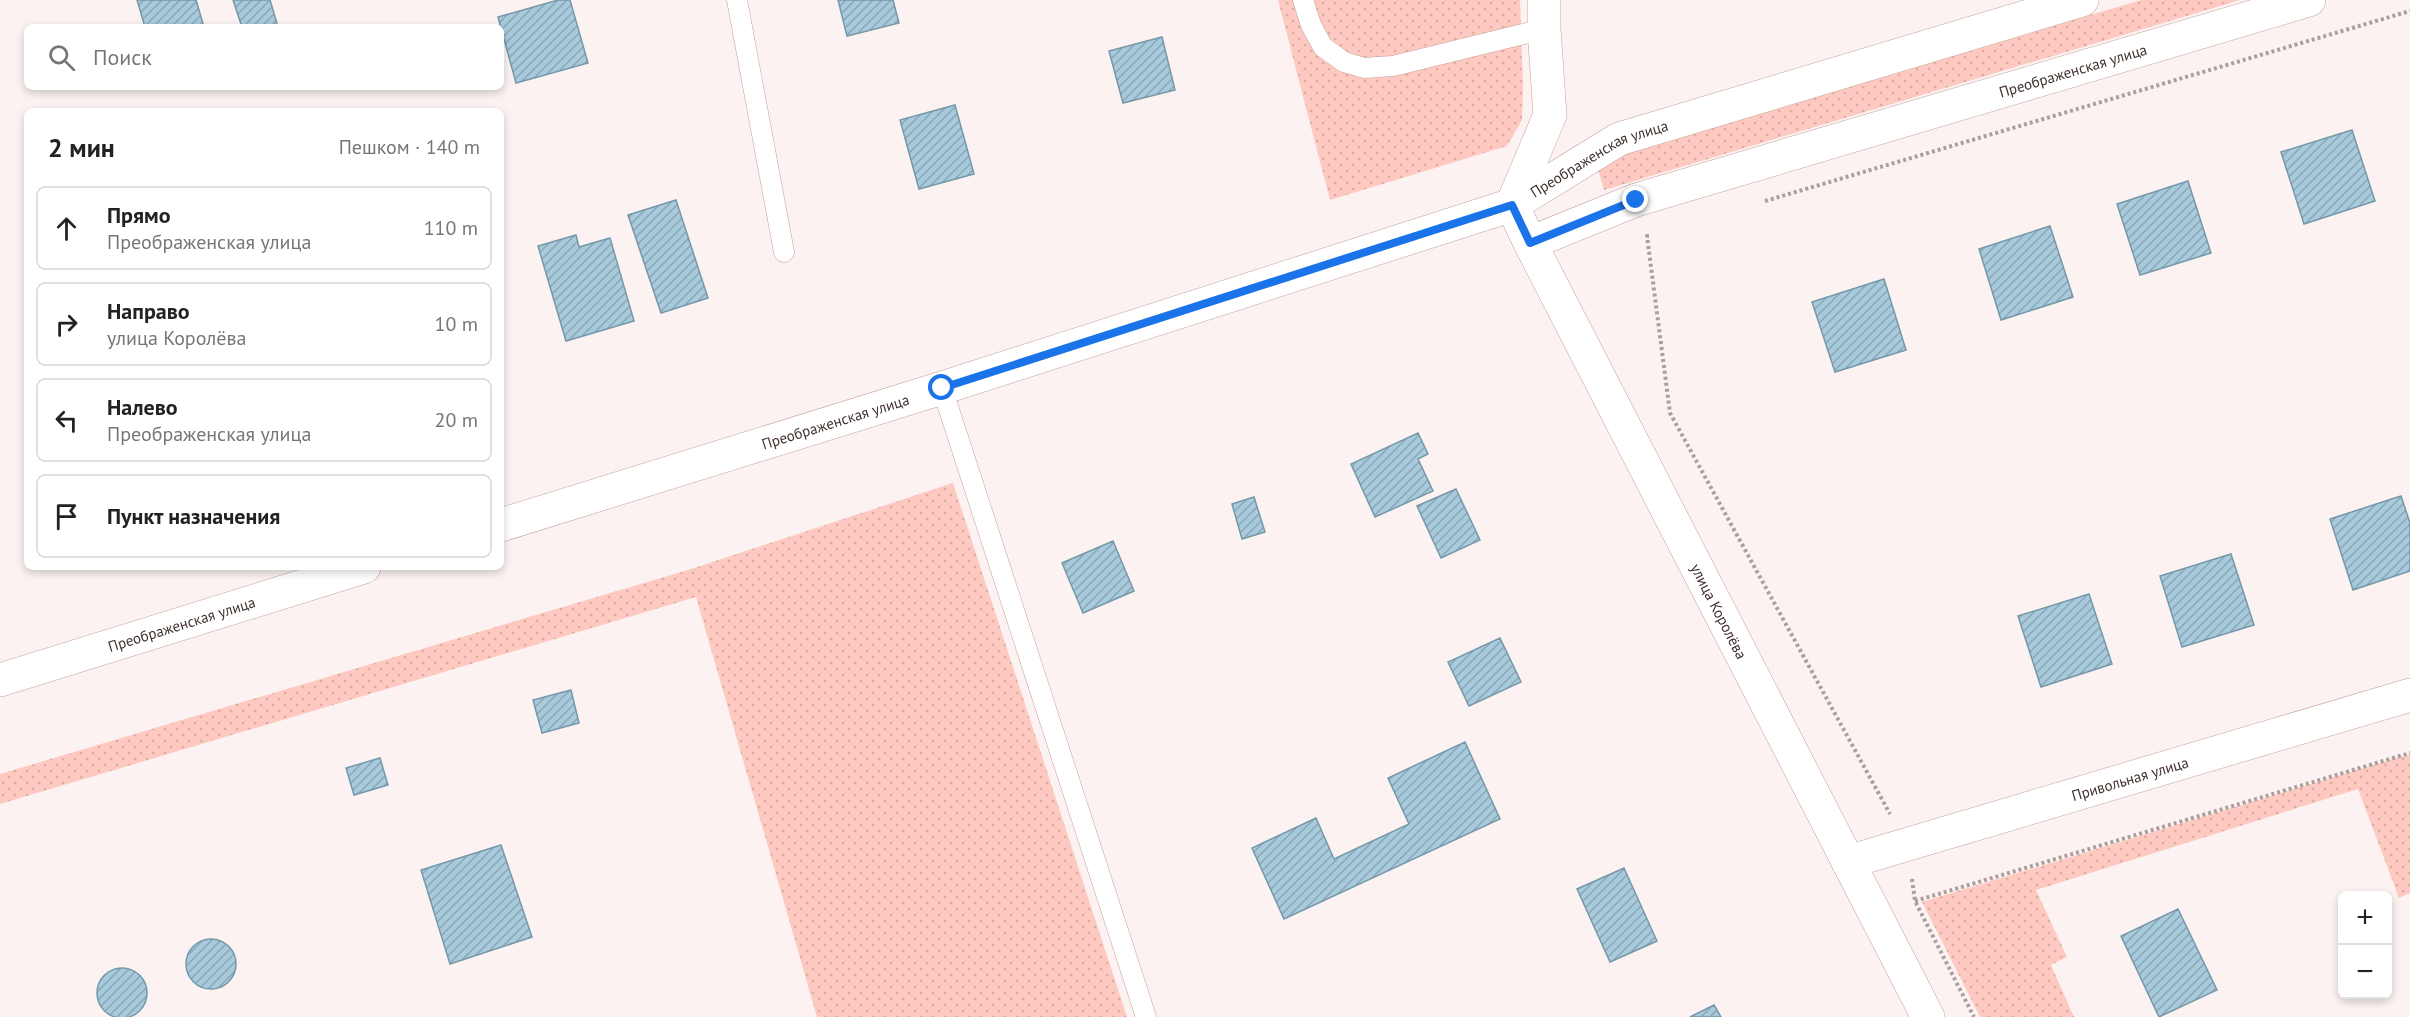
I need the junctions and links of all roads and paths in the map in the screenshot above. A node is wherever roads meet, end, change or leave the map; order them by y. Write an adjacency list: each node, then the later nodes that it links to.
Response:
1 (737, 0): 11 (lane)
2 (1303, 0): 6 (lane)
3 (2082, 0): 8 (main road, Преображенская улица)
4 (2309, 0): 10 (main road, Преображенская улица)
5 (2410, 11): 7 (path)
6 (1544, 15): 8 (main road)
7 (1761, 203)
8 (1512, 205): 10 (main road, улица Королёва); 12 (main road, Преображенская улица)
9 (1658, 233): 18 (path)
10 (1530, 243): 19 (main road, улица Королёва)
11 (784, 252)
12 (942, 388): 13 (main road, Преображенская улица); 21 (lane)
13 (504, 524)
14 (354, 570): 15 (main road, Преображенская улица)
15 (0, 680)
16 (2410, 696): 18 (main road, Привольная улица)
17 (2410, 753): 20 (path)
18 (1907, 844): 19 (main road, Привольная улица); 20 (path)
19 (1848, 862): 22 (main road, улица Королёва)
20 (1915, 901): 23 (path)
21 (1146, 1017)
22 (1928, 1017)
23 (1974, 1017)

